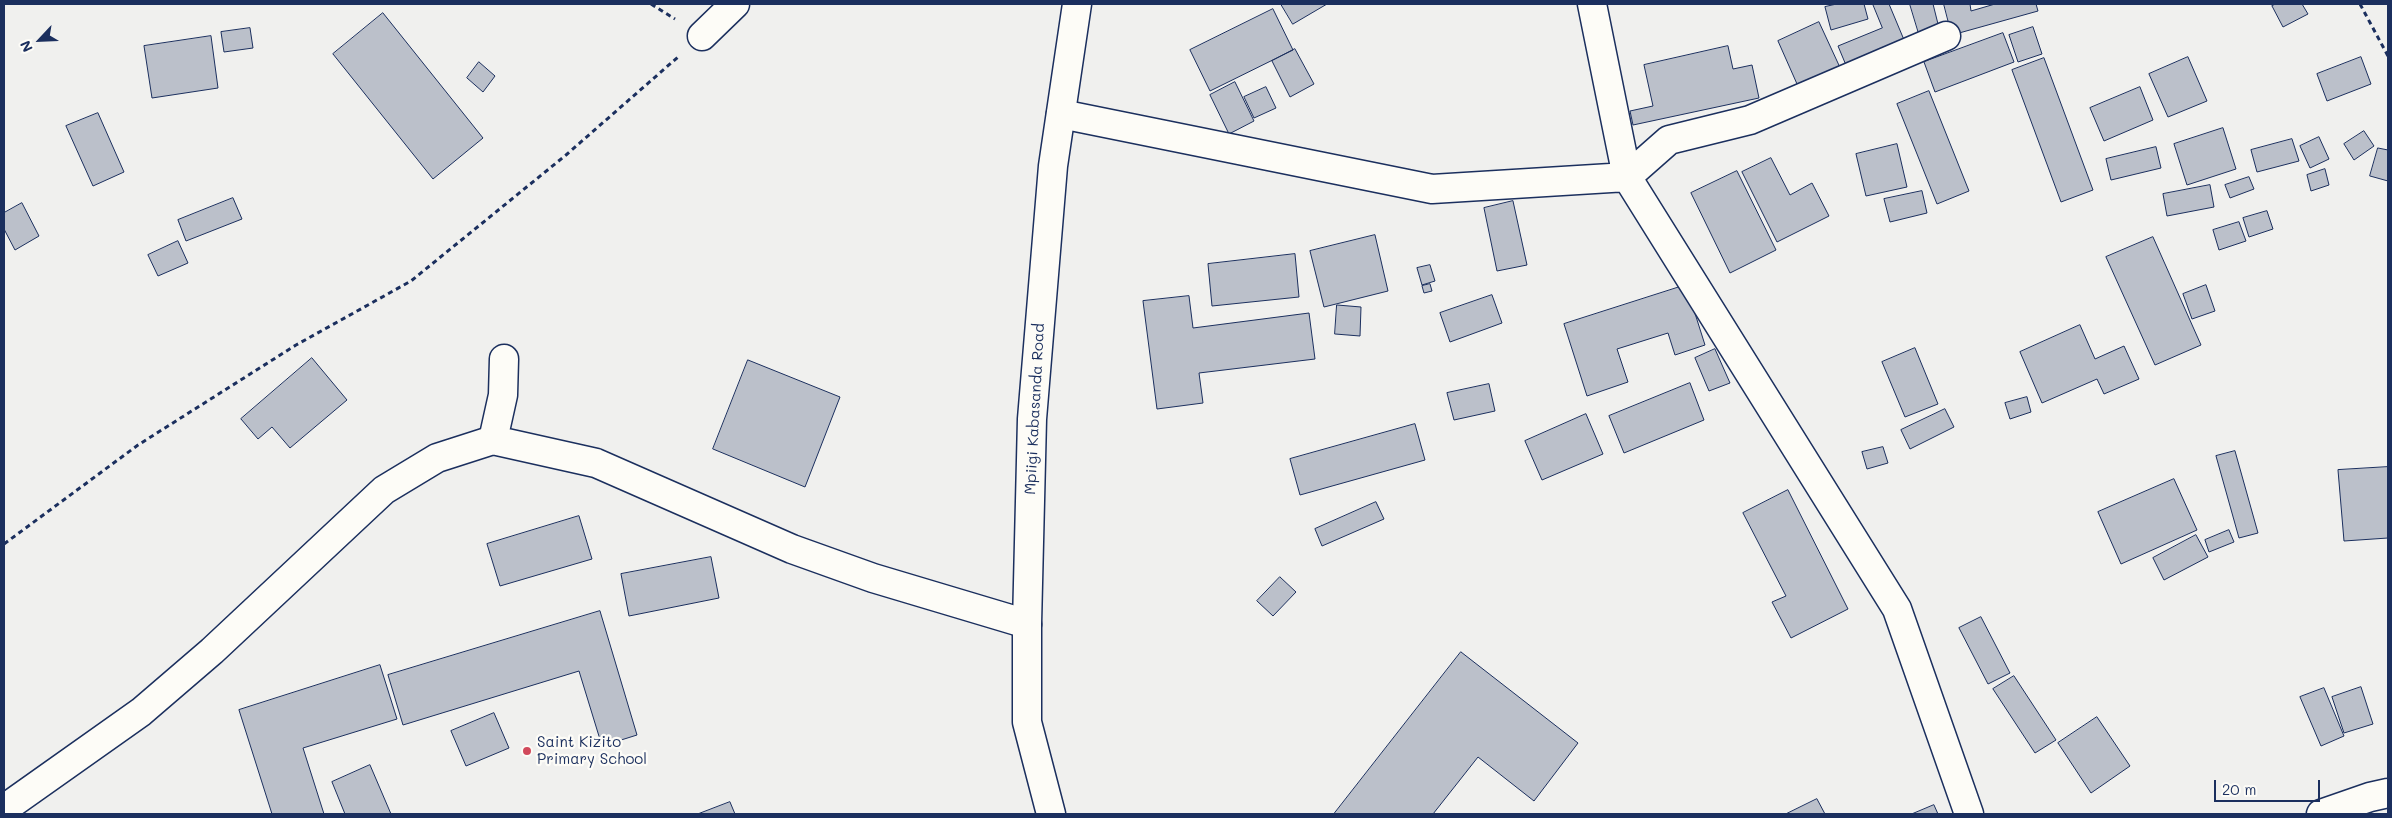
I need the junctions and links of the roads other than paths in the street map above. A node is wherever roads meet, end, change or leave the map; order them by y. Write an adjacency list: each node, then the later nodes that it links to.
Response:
1 (735, 4): 4 (street)
2 (1077, 4): 6 (street, Mpiigi Kabasanda Road)
3 (1592, 4): 7 (street)
4 (702, 36)
5 (1946, 36): 7 (street)
6 (1061, 114): 7 (street); 10 (street, Mpiigi Kabasanda Road)
7 (1627, 177): 14 (street)
8 (504, 359): 9 (street)
9 (493, 440): 10 (street); 12 (street)
10 (1027, 624): 13 (street, Mpiigi Kabasanda Road)
11 (2388, 793): 15 (street)
12 (4, 809)
13 (1051, 814)
14 (1969, 814)
15 (2321, 814)

